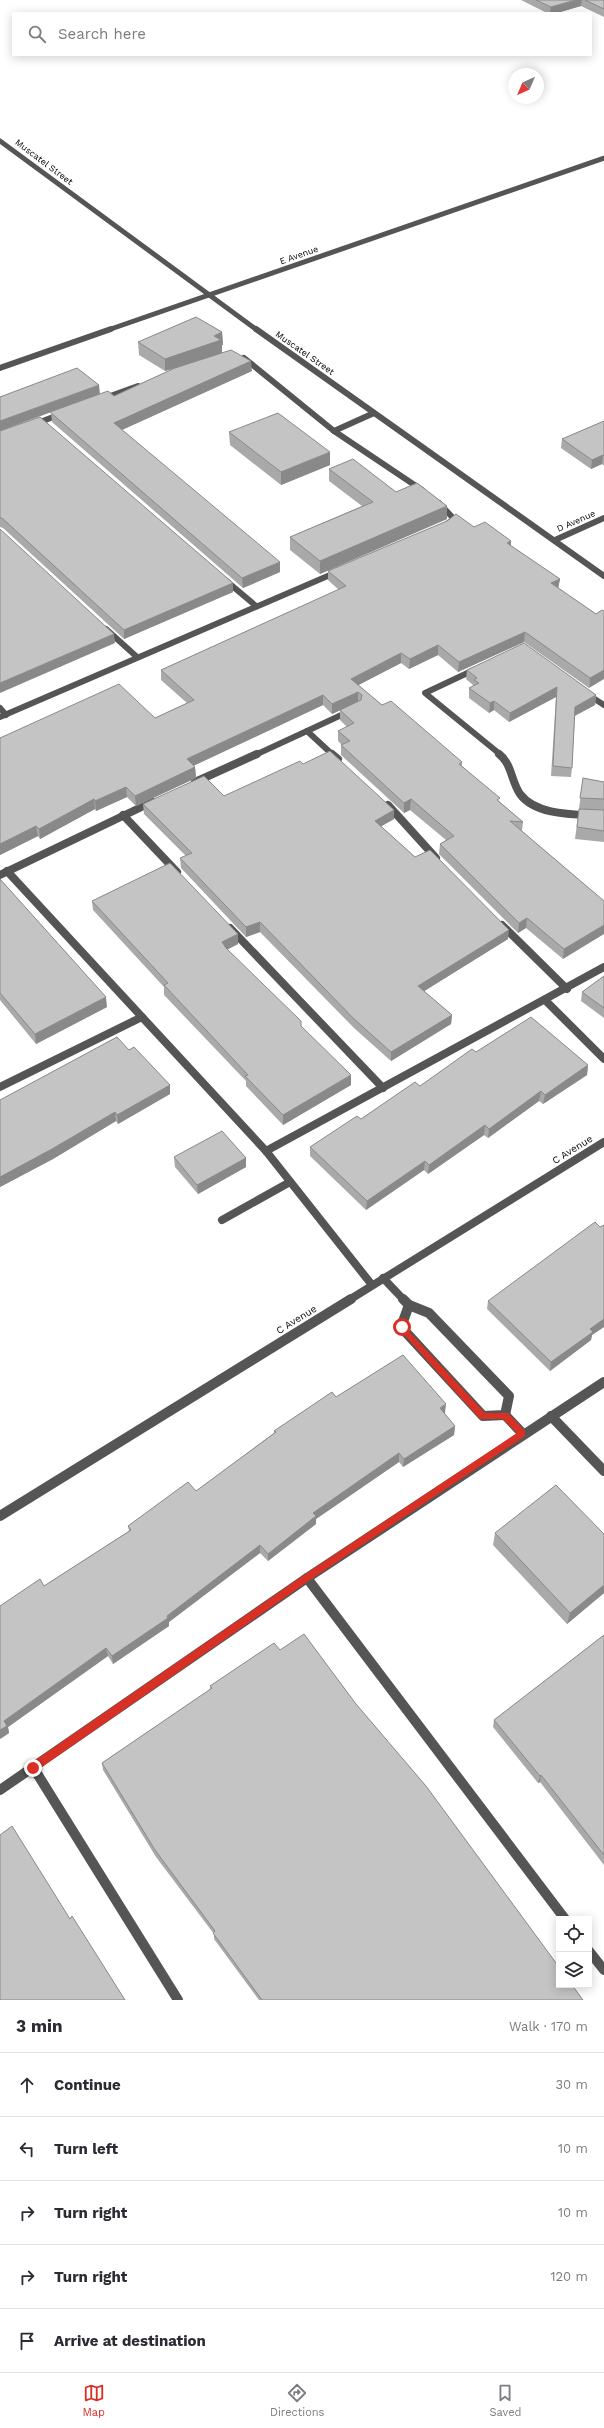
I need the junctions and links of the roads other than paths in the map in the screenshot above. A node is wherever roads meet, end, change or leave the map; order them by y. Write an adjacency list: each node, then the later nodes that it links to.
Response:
1 (0, 141): 3 (street, Muscatel Street)
2 (604, 158): 3 (street, E Avenue)
3 (207, 295): 5 (street, E Avenue); 9 (street, Muscatel Street)
4 (237, 356): 13 (street)
5 (0, 368)
6 (142, 384): 7 (street)
7 (92, 402)
8 (71, 410): 10 (street)
9 (374, 413): 13 (street); 16 (street, Muscatel Street)
10 (42, 421): 11 (street); 12 (street)
11 (28, 426)
12 (48, 426)
13 (334, 431): 15 (street)
14 (604, 518): 16 (street, D Avenue)
15 (438, 529)
16 (555, 540): 19 (street, Muscatel Street)
17 (343, 569): 20 (street)
18 (220, 575): 20 (street)
19 (604, 576)
20 (256, 606): 22 (street)
21 (102, 626): 22 (street)
22 (137, 657): 28 (street)
23 (484, 665): 35 (street)
24 (581, 690): 25 (street)
25 (604, 705)
26 (358, 707): 29 (street)
27 (0, 708): 28 (street)
28 (3, 716)
29 (307, 731): 30 (street); 31 (street)
30 (346, 766)
31 (187, 786)
32 (380, 797): 36 (street)
33 (158, 799): 34 (street)
34 (123, 815): 37 (street); 38 (street)
35 (604, 816)
36 (441, 863)
37 (4, 873): 44 (street)
38 (182, 878)
39 (495, 918): 42 (street)
40 (226, 923): 47 (street)
41 (604, 967): 42 (street)
42 (567, 989): 43 (street)
43 (546, 1001): 45 (street); 47 (street)
44 (142, 1017): 46 (street); 49 (street)
45 (604, 1059)
46 (0, 1087)
47 (383, 1088): 49 (street)
48 (604, 1142): 52 (street, C Avenue)
49 (266, 1151): 50 (street)
50 (290, 1182): 51 (street); 53 (street)
51 (222, 1220)
52 (383, 1278): 53 (street, C Avenue); 54 (street)
53 (372, 1285): 60 (street, C Avenue)
54 (409, 1305): 56 (street); 56 (street)
55 (604, 1382): 57 (street)
56 (505, 1415): 58 (street)
57 (550, 1416): 58 (street); 59 (street)
58 (522, 1434): 61 (street)
59 (604, 1471)
60 (0, 1516)
61 (307, 1578): 62 (street); 64 (street)
62 (33, 1768): 63 (street); 67 (street)
63 (0, 1790)
64 (563, 1916)
65 (590, 1952): 66 (street)
66 (604, 1970)
67 (178, 2000)

